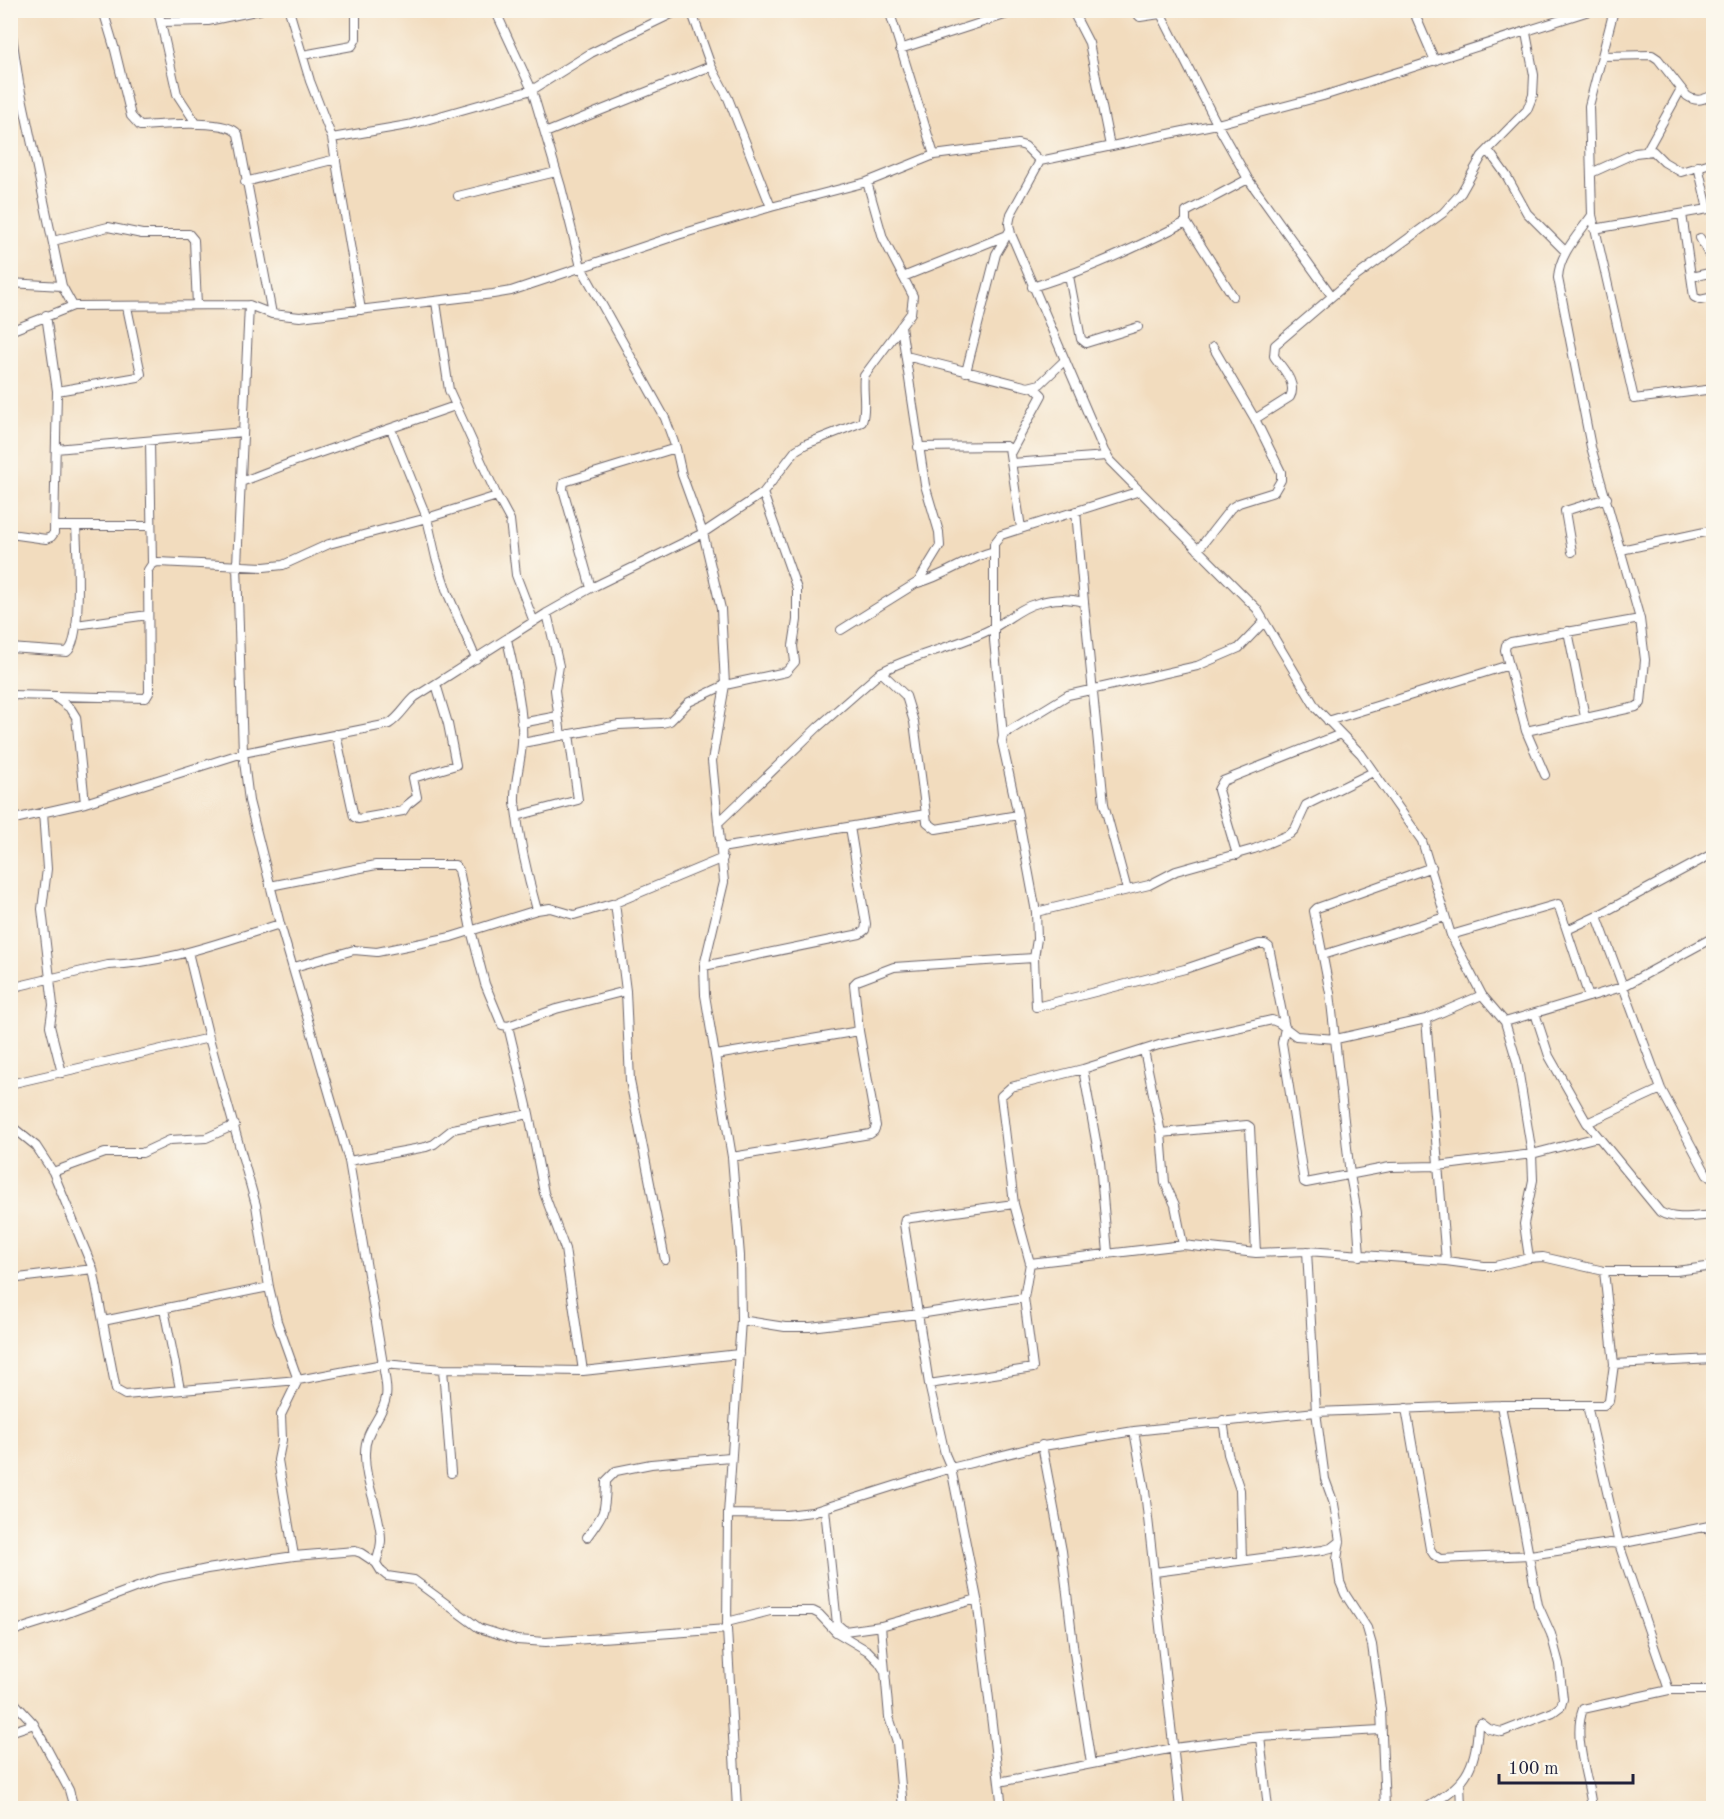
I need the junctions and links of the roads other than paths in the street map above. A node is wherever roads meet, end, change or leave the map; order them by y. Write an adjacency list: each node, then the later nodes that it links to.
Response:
1 (103, 10): 31 (street)
2 (158, 10): 20 (street)
3 (260, 10): 20 (street)
4 (290, 10): 23 (street)
5 (356, 10): 23 (street)
6 (495, 10): 29 (street)
7 (681, 10): 29 (street)
8 (691, 10): 26 (street)
9 (889, 10): 22 (street)
10 (983, 10): 18 (street)
11 (1020, 10): 18 (street)
12 (1072, 10): 35 (street)
13 (1133, 10): 17 (street)
14 (1413, 10): 25 (street)
15 (1592, 10): 21 (street)
16 (1614, 10): 24 (street)
17 (1159, 12): 32 (street)
18 (986, 21): 22 (street)
19 (10, 22): 27 (street)
20 (161, 22): 31 (street)
21 (1526, 33): 25 (street); 36 (street)
22 (900, 49): 38 (street)
23 (303, 55): 34 (street)
24 (1603, 56): 28 (street); 44 (street)
25 (1434, 61): 32 (street)
26 (711, 66): 33 (street); 49 (street)
27 (15, 83): 57 (street)
28 (1682, 89): 30 (street); 37 (street)
29 (532, 90): 33 (street); 34 (street)
30 (1713, 95)
31 (196, 123): 46 (street)
32 (1217, 123): 35 (street); 45 (street)
33 (545, 133): 43 (street)
34 (332, 138): 39 (street)
35 (1110, 146): 40 (street)
36 (1488, 150): 58 (street); 69 (street)
37 (1646, 152): 42 (street); 44 (street)
38 (934, 155): 40 (street); 47 (street)
39 (336, 159): 46 (street); 76 (street)
40 (1040, 161): 55 (street)
41 (1713, 162): 42 (street)
42 (1698, 166): 50 (street)
43 (556, 172): 48 (street); 60 (street)
44 (1591, 173): 51 (street)
45 (1248, 179): 53 (street); 69 (street)
46 (245, 182): 77 (street)
47 (867, 182): 49 (street); 63 (street)
48 (458, 196)
49 (771, 207): 60 (street)
50 (1711, 209): 52 (street)
51 (1592, 214): 54 (street); 58 (street)
52 (1682, 214): 54 (street); 64 (street)
53 (1186, 222): 62 (street); 68 (street)
54 (1594, 229): 87 (street)
55 (1008, 233): 63 (street); 67 (street); 85 (street)
56 (1700, 238): 59 (street)
57 (53, 241): 66 (street); 72 (street)
58 (1566, 252): 104 (street)
59 (1713, 264)
60 (581, 267): 71 (street); 95 (street)
61 (1713, 272): 64 (street)
62 (1069, 276): 67 (street); 80 (street)
63 (903, 277): 79 (street)
64 (1691, 277): 70 (street)
65 (10, 283): 66 (street)
66 (62, 286): 74 (street)
67 (1032, 287): 84 (street)
68 (1233, 296)
69 (1332, 296): 90 (street)
70 (1713, 297)
71 (436, 302): 76 (street); 89 (street)
72 (197, 305): 73 (street); 75 (street)
73 (249, 305): 77 (street); 92 (street)
74 (73, 306): 75 (street); 78 (street)
75 (127, 307): 88 (street)
76 (361, 310): 77 (street)
77 (272, 314)
78 (46, 315): 81 (street); 88 (street)
79 (901, 326): 83 (street); 102 (street)
80 (1138, 327)
81 (10, 331)
82 (1213, 347): 90 (street)
83 (906, 356): 85 (street); 94 (street)
84 (1065, 360): 86 (street); 98 (street)
85 (966, 372): 86 (street)
86 (1035, 387): 97 (street)
87 (1713, 389)
88 (57, 391): 96 (street)
89 (455, 406): 91 (street); 103 (street)
90 (1255, 419): 114 (street)
91 (391, 429): 100 (street); 106 (street)
92 (243, 432): 93 (street); 100 (street)
93 (150, 441): 96 (street); 109 (street)
94 (918, 447): 97 (street); 120 (street)
95 (676, 448): 112 (street); 121 (street)
96 (56, 449): 107 (street)
97 (1011, 452): 99 (street)
98 (1107, 456): 99 (street); 101 (street)
99 (1012, 463): 110 (street)
100 (241, 482): 119 (street)
101 (1140, 491): 105 (street); 114 (street)
102 (763, 493): 112 (street); 138 (street)
103 (497, 496): 106 (street); 126 (street)
104 (1607, 498): 115 (street); 117 (street)
105 (1076, 511): 110 (street); 122 (street)
106 (427, 518): 119 (street); 134 (street)
107 (54, 526): 108 (street); 113 (street)
108 (76, 526): 109 (street); 128 (street)
109 (151, 526): 118 (street)
110 (1021, 528): 116 (street)
111 (1713, 530): 115 (street)
112 (703, 533): 121 (street); 138 (street)
113 (10, 534)
114 (1198, 550): 127 (street)
115 (1621, 550): 125 (street)
116 (994, 551): 120 (street); 129 (street)
117 (1572, 552)
118 (152, 564): 119 (street); 124 (street)
119 (237, 565): 152 (street)
120 (916, 584): 130 (street)
121 (591, 588): 123 (street)
122 (1083, 603): 129 (street); 139 (street)
123 (547, 613): 126 (street); 142 (street)
124 (148, 615): 128 (street); 141 (street)
125 (1640, 619): 131 (street); 143 (street)
126 (534, 622): 132 (street)
127 (1264, 622): 139 (street); 144 (street)
128 (76, 625): 133 (street)
129 (994, 627): 136 (street); 150 (street)
130 (841, 630)
131 (1568, 631): 135 (street); 143 (street)
132 (507, 639): 134 (street); 145 (street)
133 (10, 648)
134 (476, 659): 137 (street)
135 (1509, 665): 144 (street); 146 (street)
136 (881, 672): 157 (street); 161 (street)
137 (436, 684): 147 (street); 147 (street)
138 (725, 685): 149 (street); 161 (street)
139 (1094, 689): 150 (street); 169 (street)
140 (10, 695): 141 (street)
141 (55, 697): 155 (street)
142 (558, 716): 145 (street); 149 (street)
143 (1585, 717): 146 (street)
144 (1328, 721): 148 (street)
145 (521, 723): 151 (street)
146 (1526, 731): 154 (street)
147 (336, 734): 152 (street)
148 (1341, 734): 153 (street); 165 (street)
149 (565, 735): 151 (street); 159 (street)
150 (1003, 736): 158 (street)
151 (522, 743): 159 (street)
152 (243, 753): 155 (street); 168 (street)
153 (1373, 772): 165 (street); 167 (street)
154 (1545, 776)
155 (85, 803): 156 (street)
156 (43, 812): 160 (street); 185 (street)
157 (926, 814): 158 (street); 162 (street)
158 (1018, 815): 172 (street)
159 (517, 816): 171 (street)
160 (10, 820)
161 (718, 823): 163 (street)
162 (850, 826): 163 (street); 183 (street)
163 (721, 848): 166 (street)
164 (1713, 853): 173 (street)
165 (1237, 855): 169 (street)
166 (723, 858): 170 (street); 183 (street)
167 (1432, 867): 174 (street); 181 (street)
168 (270, 886): 175 (street); 176 (street)
169 (1127, 890): 172 (street)
170 (615, 903): 171 (street); 188 (street)
171 (537, 910): 176 (street)
172 (1035, 912): 182 (street)
173 (1597, 916): 177 (street); 186 (street)
174 (1445, 917): 178 (street); 181 (street)
175 (280, 924): 180 (street); 184 (street)
176 (471, 930): 184 (street); 194 (street)
177 (1567, 930): 178 (street); 190 (street)
178 (1451, 935): 189 (street)
179 (1713, 937): 186 (street)
180 (188, 952): 185 (street); 198 (street)
181 (1323, 955): 199 (street)
182 (1034, 958): 195 (street); 196 (street)
183 (704, 966): 202 (street)
184 (294, 967): 215 (street)
185 (50, 978): 187 (street); 204 (street)
186 (1622, 987): 190 (street); 206 (street)
187 (10, 988)
188 (626, 991): 194 (street); 228 (street)
189 (1482, 995): 192 (street); 193 (street)
190 (1588, 997): 191 (street)
191 (1535, 1013): 193 (street); 208 (street)
192 (1426, 1019): 199 (street); 216 (street)
193 (1505, 1022): 213 (street)
194 (508, 1026): 207 (street)
195 (1285, 1028): 197 (street); 200 (street); 201 (street)
196 (860, 1031): 202 (street); 214 (street)
197 (1296, 1036): 199 (street); 200 (street)
198 (209, 1038): 204 (street); 210 (street)
199 (1336, 1039): 218 (street)
200 (1282, 1043): 218 (street)
201 (1144, 1050): 203 (street); 211 (street)
202 (716, 1055): 214 (street)
203 (1083, 1069): 220 (street); 225 (street)
204 (62, 1072): 205 (street)
205 (10, 1084)
206 (1660, 1089): 208 (street); 219 (street)
207 (529, 1114): 215 (street); 246 (street)
208 (1587, 1123): 212 (street)
209 (10, 1125): 217 (street)
210 (235, 1125): 217 (street); 235 (street)
211 (1161, 1133): 222 (street); 224 (street)
212 (1598, 1137): 213 (street); 221 (street)
213 (1532, 1154): 216 (street); 227 (street)
214 (732, 1157): 239 (street)
215 (349, 1161): 243 (street)
216 (1438, 1166): 218 (street); 229 (street)
217 (53, 1172): 232 (street)
218 (1350, 1174): 226 (street)
219 (1713, 1180)
220 (1014, 1204): 230 (street); 238 (street)
221 (1713, 1215)
222 (1183, 1245): 224 (street); 225 (street)
223 (1307, 1251): 224 (street); 226 (street); 253 (street)
224 (1256, 1253)
225 (1108, 1254): 230 (street)
226 (1360, 1256): 229 (street)
227 (1528, 1258): 229 (street); 233 (street)
228 (665, 1260)
229 (1446, 1261)
230 (1030, 1263): 236 (street)
231 (1713, 1266): 233 (street)
232 (93, 1269): 234 (street); 240 (street)
233 (1604, 1271): 244 (street)
234 (10, 1279)
235 (269, 1287): 237 (street); 247 (street)
236 (1024, 1298): 238 (street); 248 (street)
237 (164, 1309): 240 (street); 249 (street)
238 (919, 1314): 239 (street); 248 (street)
239 (741, 1320): 241 (street)
240 (103, 1321): 249 (street)
241 (739, 1354): 246 (street); 257 (street)
242 (1713, 1359): 244 (street)
243 (383, 1364): 245 (street); 247 (street); 270 (street)
244 (1614, 1364): 251 (street)
245 (443, 1369): 246 (street); 259 (street)
246 (583, 1371)
247 (298, 1380): 249 (street); 268 (street)
248 (929, 1384): 258 (street)
249 (180, 1389)
250 (1501, 1405): 251 (street); 252 (street); 267 (street)
251 (1587, 1405): 266 (street)
252 (1406, 1408): 253 (street); 267 (street)
253 (1316, 1412): 254 (street); 264 (street)
254 (1223, 1420): 255 (street); 269 (street)
255 (1134, 1431): 256 (street); 271 (street)
256 (1042, 1445): 258 (street); 285 (street)
257 (730, 1457): 261 (street); 263 (street)
258 (951, 1468): 260 (street); 272 (street)
259 (451, 1473)
260 (825, 1509): 261 (street); 274 (street)
261 (728, 1514): 273 (street)
262 (1711, 1525): 265 (street); 266 (street)
263 (587, 1537)
264 (1340, 1541): 269 (street); 281 (street)
265 (1713, 1542)
266 (1619, 1544): 267 (street); 277 (street)
267 (1530, 1555): 287 (street)
268 (294, 1556): 270 (street); 275 (street)
269 (1242, 1560): 271 (street)
270 (376, 1563): 273 (street)
271 (1155, 1572): 284 (street)
272 (977, 1599): 274 (street); 286 (street)
273 (727, 1625): 276 (street); 289 (street)
274 (881, 1626): 276 (street)
275 (10, 1632)
276 (886, 1673): 290 (street)
277 (1669, 1690): 278 (street); 297 (street)
278 (1713, 1690)
279 (10, 1698): 280 (street)
280 (34, 1724): 282 (street); 288 (street)
281 (1380, 1730): 283 (street); 294 (street)
282 (10, 1732)
283 (1260, 1737): 284 (street); 293 (street)
284 (1174, 1748): 285 (street); 292 (street)
285 (1090, 1764): 286 (street)
286 (999, 1782): 291 (street)
287 (1460, 1782): 295 (street); 296 (street)
288 (75, 1809)
289 (737, 1809)
290 (903, 1809)
291 (1002, 1809)
292 (1180, 1809)
293 (1268, 1809)
294 (1385, 1809)
295 (1426, 1809)
296 (1461, 1809)
297 (1592, 1809)

